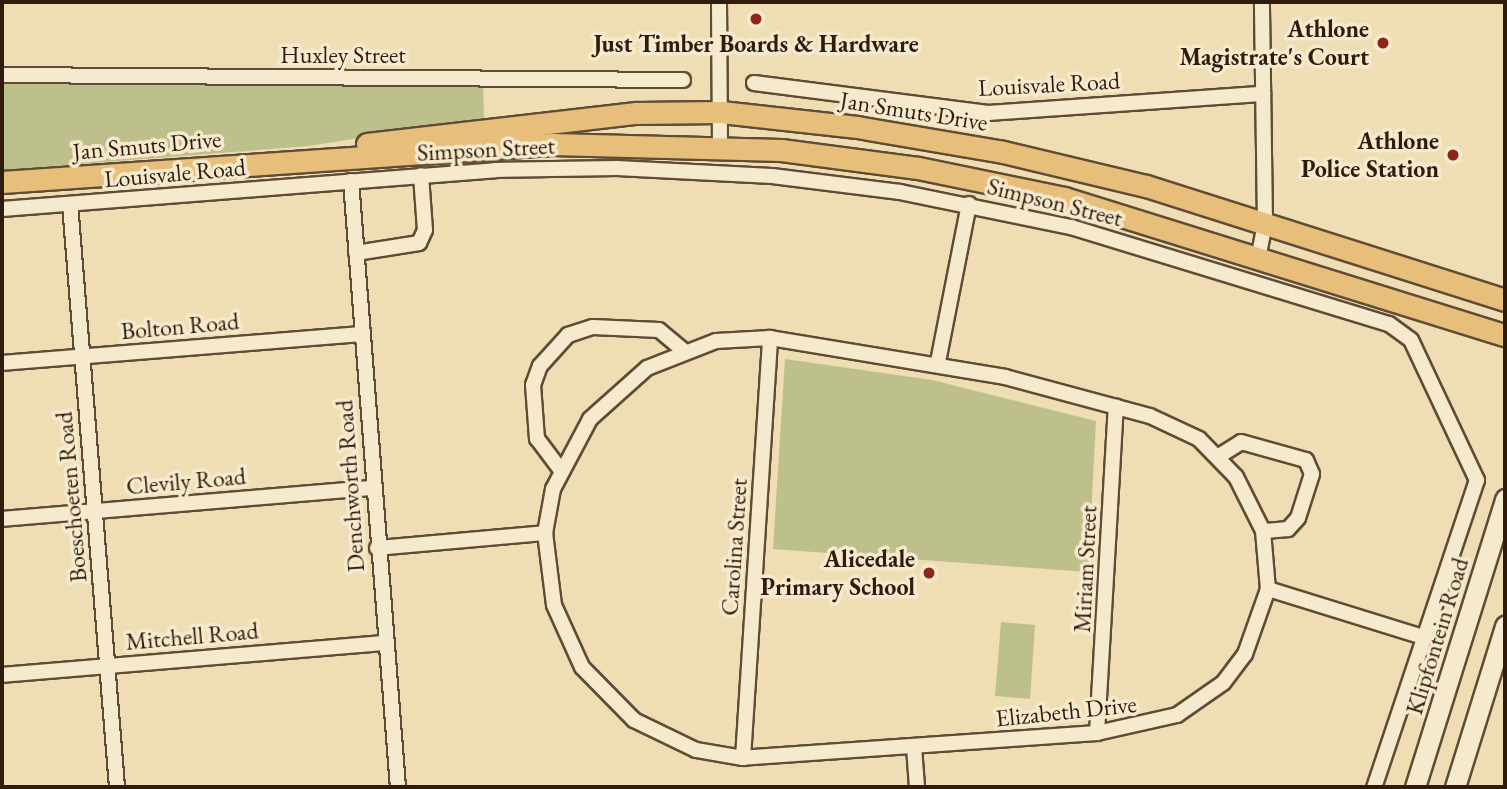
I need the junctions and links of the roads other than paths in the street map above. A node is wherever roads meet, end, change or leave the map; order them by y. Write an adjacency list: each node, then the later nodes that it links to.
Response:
1 (719, 2): 7 (street)
2 (1262, 2): 6 (street)
3 (2, 75): 4 (street, Huxley Street)
4 (683, 80)
5 (754, 83): 6 (street, Louisvale Road)
6 (1263, 94): 16 (street)
7 (721, 113): 8 (street); 9 (main road, Jan Smuts Drive); 16 (main road, Jan Smuts Drive)
8 (720, 145): 9 (main road, Jan Smuts Drive); 18 (main road, Jan Smuts Drive)
9 (297, 159): 12 (main road, Jan Smuts Drive)
10 (421, 175): 11 (street, Simpson Street); 14 (street, Simpson Street); 17 (street)
11 (351, 181): 13 (street, Louisvale Road); 17 (street, Denchworth Road)
12 (2, 182)
13 (70, 204): 15 (street, Louisvale Road); 24 (street, Boeschoeten Road)
14 (969, 204): 25 (street); 39 (street, Simpson Street)
15 (2, 209)
16 (1265, 223): 18 (street); 19 (main road, Jan Smuts Drive)
17 (356, 253): 20 (street, Denchworth Road)
18 (1259, 254): 21 (main road, Jan Smuts Drive)
19 (1505, 300)
20 (361, 334): 24 (street, Bolton Road); 30 (street, Denchworth Road)
21 (1505, 335)
22 (770, 338): 23 (street, Elizabeth Drive); 25 (street, Elizabeth Drive); 45 (street, Carolina Street)
23 (684, 351): 29 (street, Elizabeth Drive); 29 (street)
24 (82, 356): 26 (street, Bolton Road); 32 (street, Boeschoeten Road)
25 (938, 362): 27 (street, Elizabeth Drive)
26 (2, 363)
27 (1116, 407): 28 (street, Elizabeth Drive); 43 (street, Miriam Street)
28 (1219, 456): 34 (street, Elizabeth Drive); 34 (street)
29 (560, 470): 35 (street, Elizabeth Drive)
30 (373, 488): 32 (street, Clevily Road); 36 (street, Denchworth Road)
31 (1505, 499): 50 (main road, Klipfontein Road)
32 (94, 512): 33 (street, Clevily Road); 41 (street, Boeschoeten Road)
33 (2, 519)
34 (1263, 531): 37 (street, Elizabeth Drive)
35 (545, 533): 36 (street); 45 (street, Elizabeth Drive)
36 (377, 548): 40 (street, Denchworth Road)
37 (1268, 589): 39 (street); 43 (street, Elizabeth Drive)
38 (1505, 625): 51 (main road)
39 (1426, 638): 49 (street, Simpson Street)
40 (386, 643): 41 (street, Mitchell Road); 47 (street, Denchworth Road)
41 (108, 666): 42 (street, Mitchell Road); 46 (street, Boeschoeten Road)
42 (2, 674)
43 (1097, 733): 44 (street, Elizabeth Drive)
44 (914, 747): 45 (street, Elizabeth Drive); 48 (street)
45 (743, 758)
46 (117, 787)
47 (398, 787)
48 (917, 787)
49 (1374, 787)
50 (1415, 787)
51 (1455, 787)

